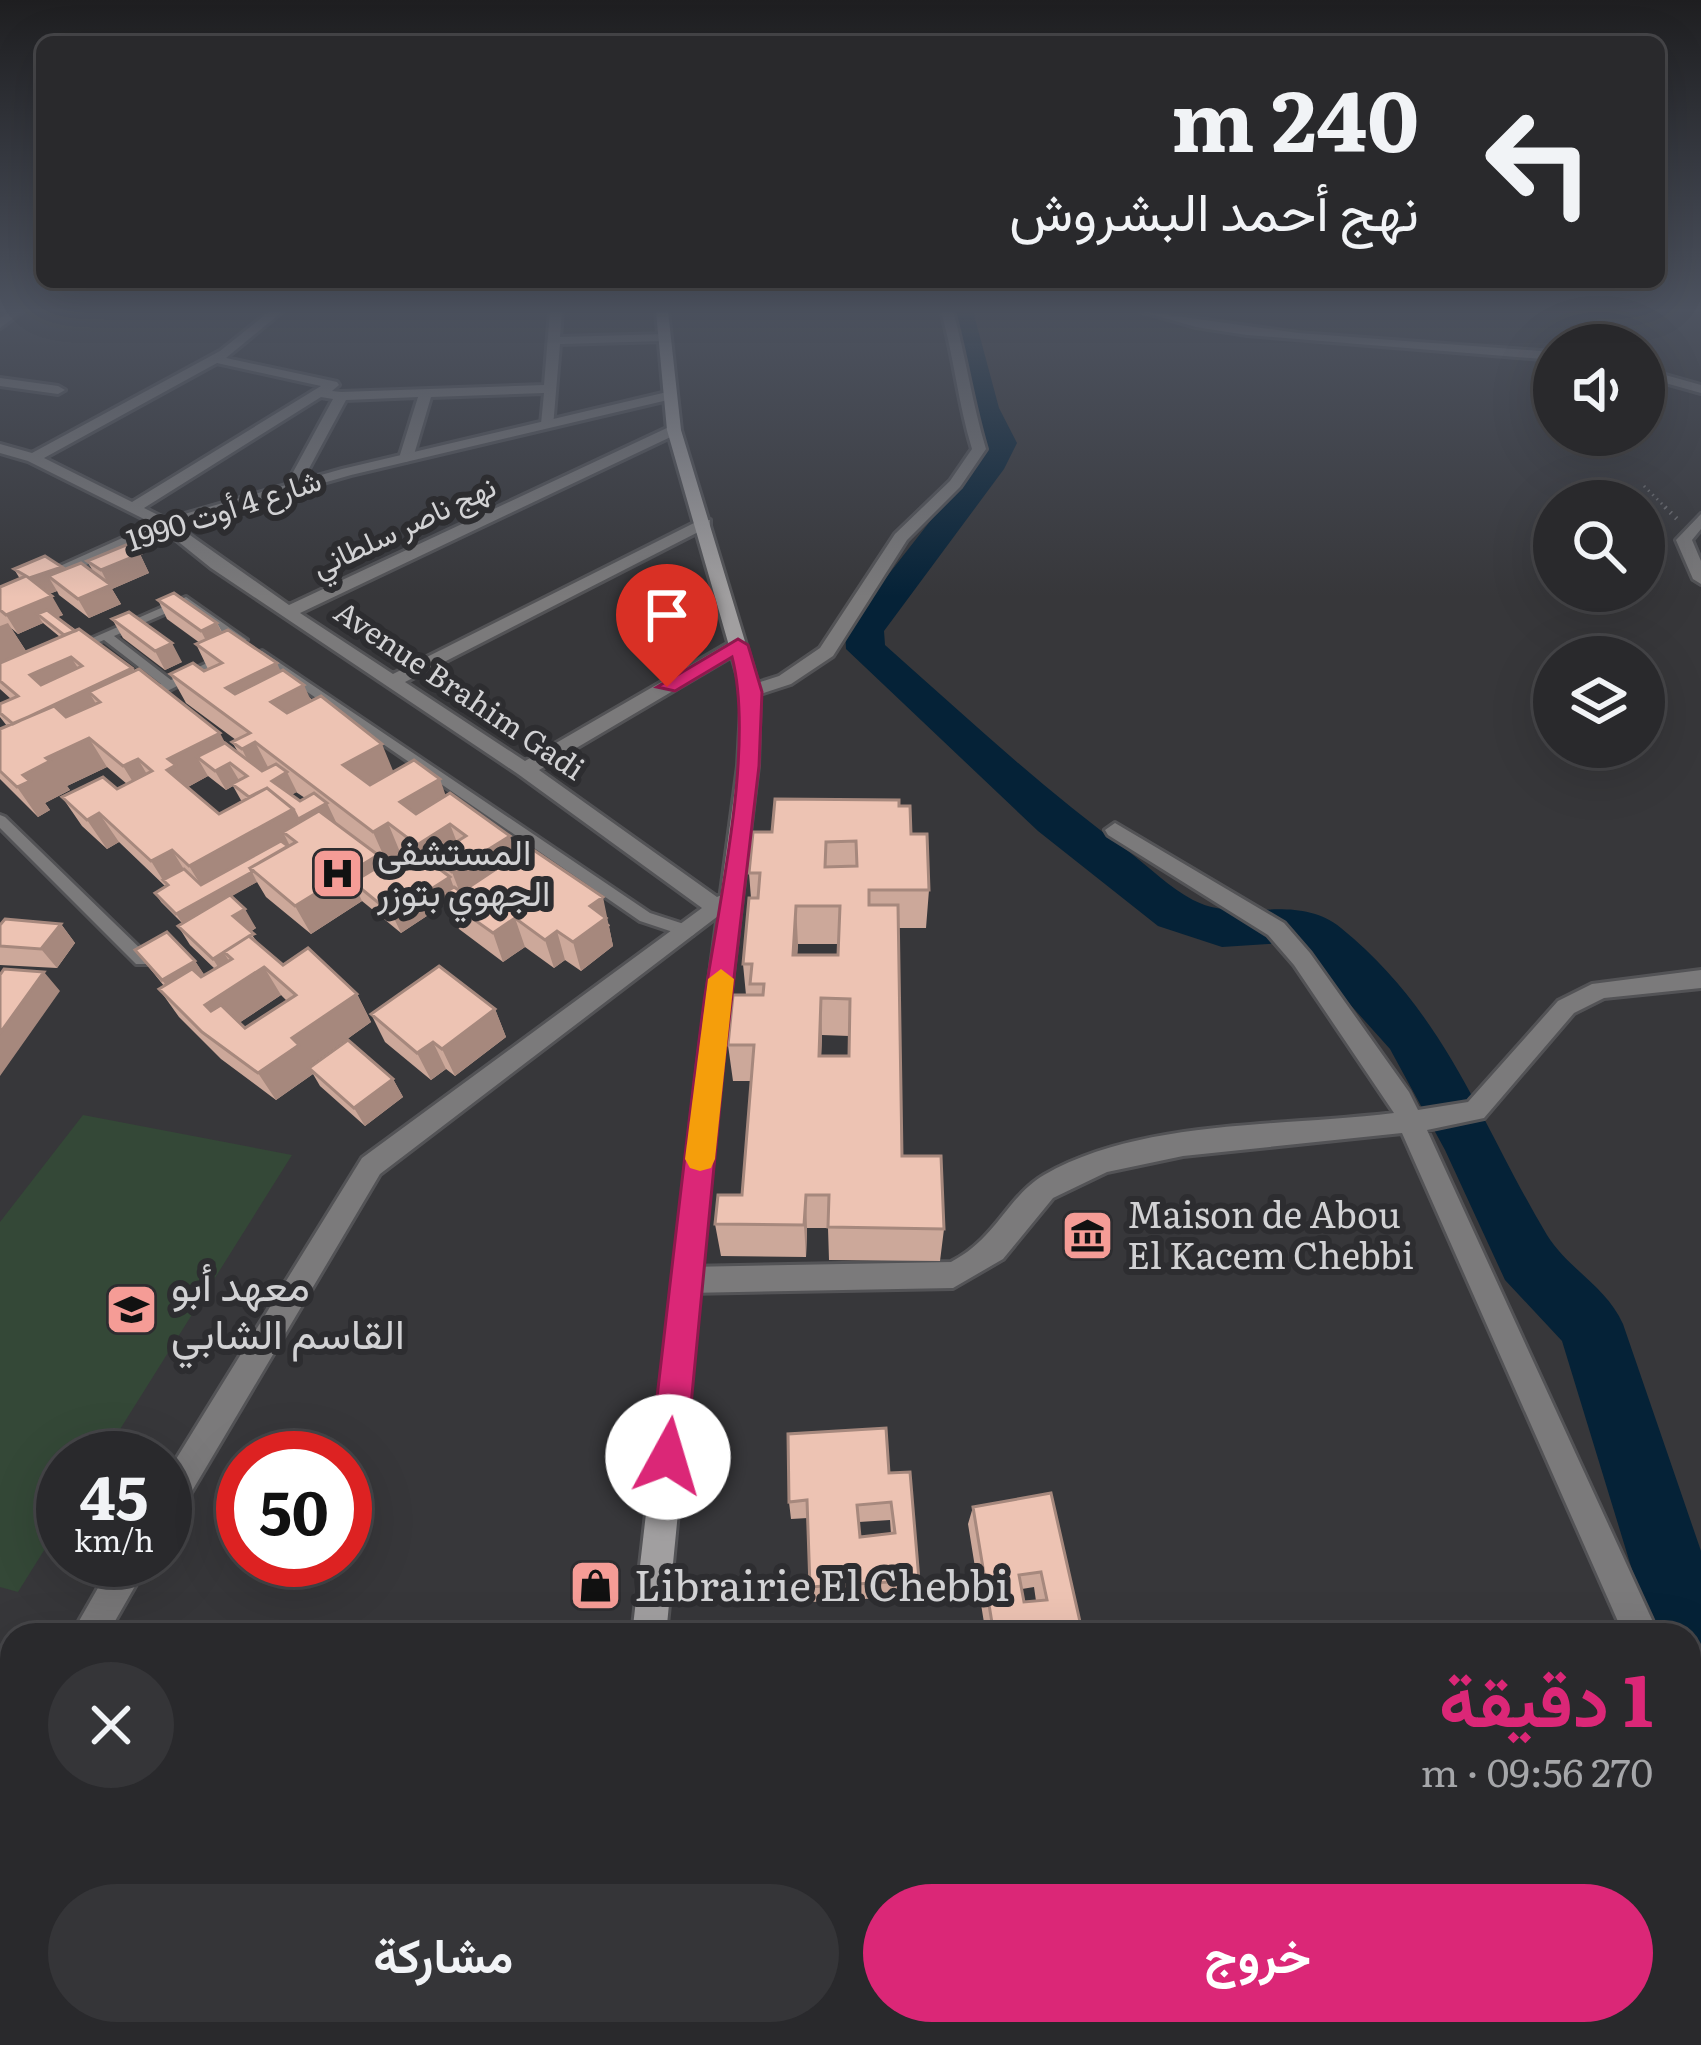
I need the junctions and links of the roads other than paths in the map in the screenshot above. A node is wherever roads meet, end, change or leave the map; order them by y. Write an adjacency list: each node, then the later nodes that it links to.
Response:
1 (127, 406): 12 (street)
2 (298, 406): 15 (street)
3 (335, 406): 14 (street)
4 (421, 406): 13 (street)
5 (548, 406): 9 (street)
6 (623, 406): 9 (street, شارع 4 أوت 1990)
7 (669, 406): 10 (main road)
8 (966, 406): 28 (street)
9 (548, 424): 13 (street, شارع 4 أوت 1990)
10 (674, 430): 16 (main road); 21 (street, نهج ناصر سلطاني)
11 (0, 448): 12 (street, Avenue Brahim Gadi)
12 (32, 458): 15 (street, Avenue Brahim Gadi)
13 (406, 458): 14 (street, شارع 4 أوت 1990)
14 (292, 487): 17 (street, شارع 4 أوت 1990)
15 (131, 509): 17 (street, Avenue Brahim Gadi)
16 (705, 523): 24 (main road); 26 (street)
17 (165, 524): 20 (street, شارع 4 أوت 1990); 21 (street, Avenue Brahim Gadi)
18 (1696, 524): 19 (street)
19 (1701, 579)
20 (0, 599)
21 (288, 612): 26 (street, Avenue Brahim Gadi)
22 (105, 635): 23 (lane); 25 (lane); 27 (lane)
23 (85, 644)
24 (738, 645): 28 (main road); 30 (street)
25 (251, 647): 27 (lane); 34 (lane)
26 (392, 681): 30 (street, Avenue Brahim Gadi)
27 (170, 685): 29 (lane)
28 (751, 692): 33 (main road)
29 (151, 694)
30 (525, 770): 33 (street, Avenue Brahim Gadi)
31 (0, 820): 35 (lane)
32 (1114, 830): 37 (street)
33 (725, 903): 34 (street); 38 (main road)
34 (688, 931): 39 (street)
35 (142, 960)
36 (1701, 979): 37 (street)
37 (1424, 1120): 38 (street); 43 (street)
38 (687, 1280): 42 (main road)
39 (192, 1462)
40 (117, 1587): 41 (street)
41 (95, 1623)
42 (650, 1623)
43 (1637, 1623)

